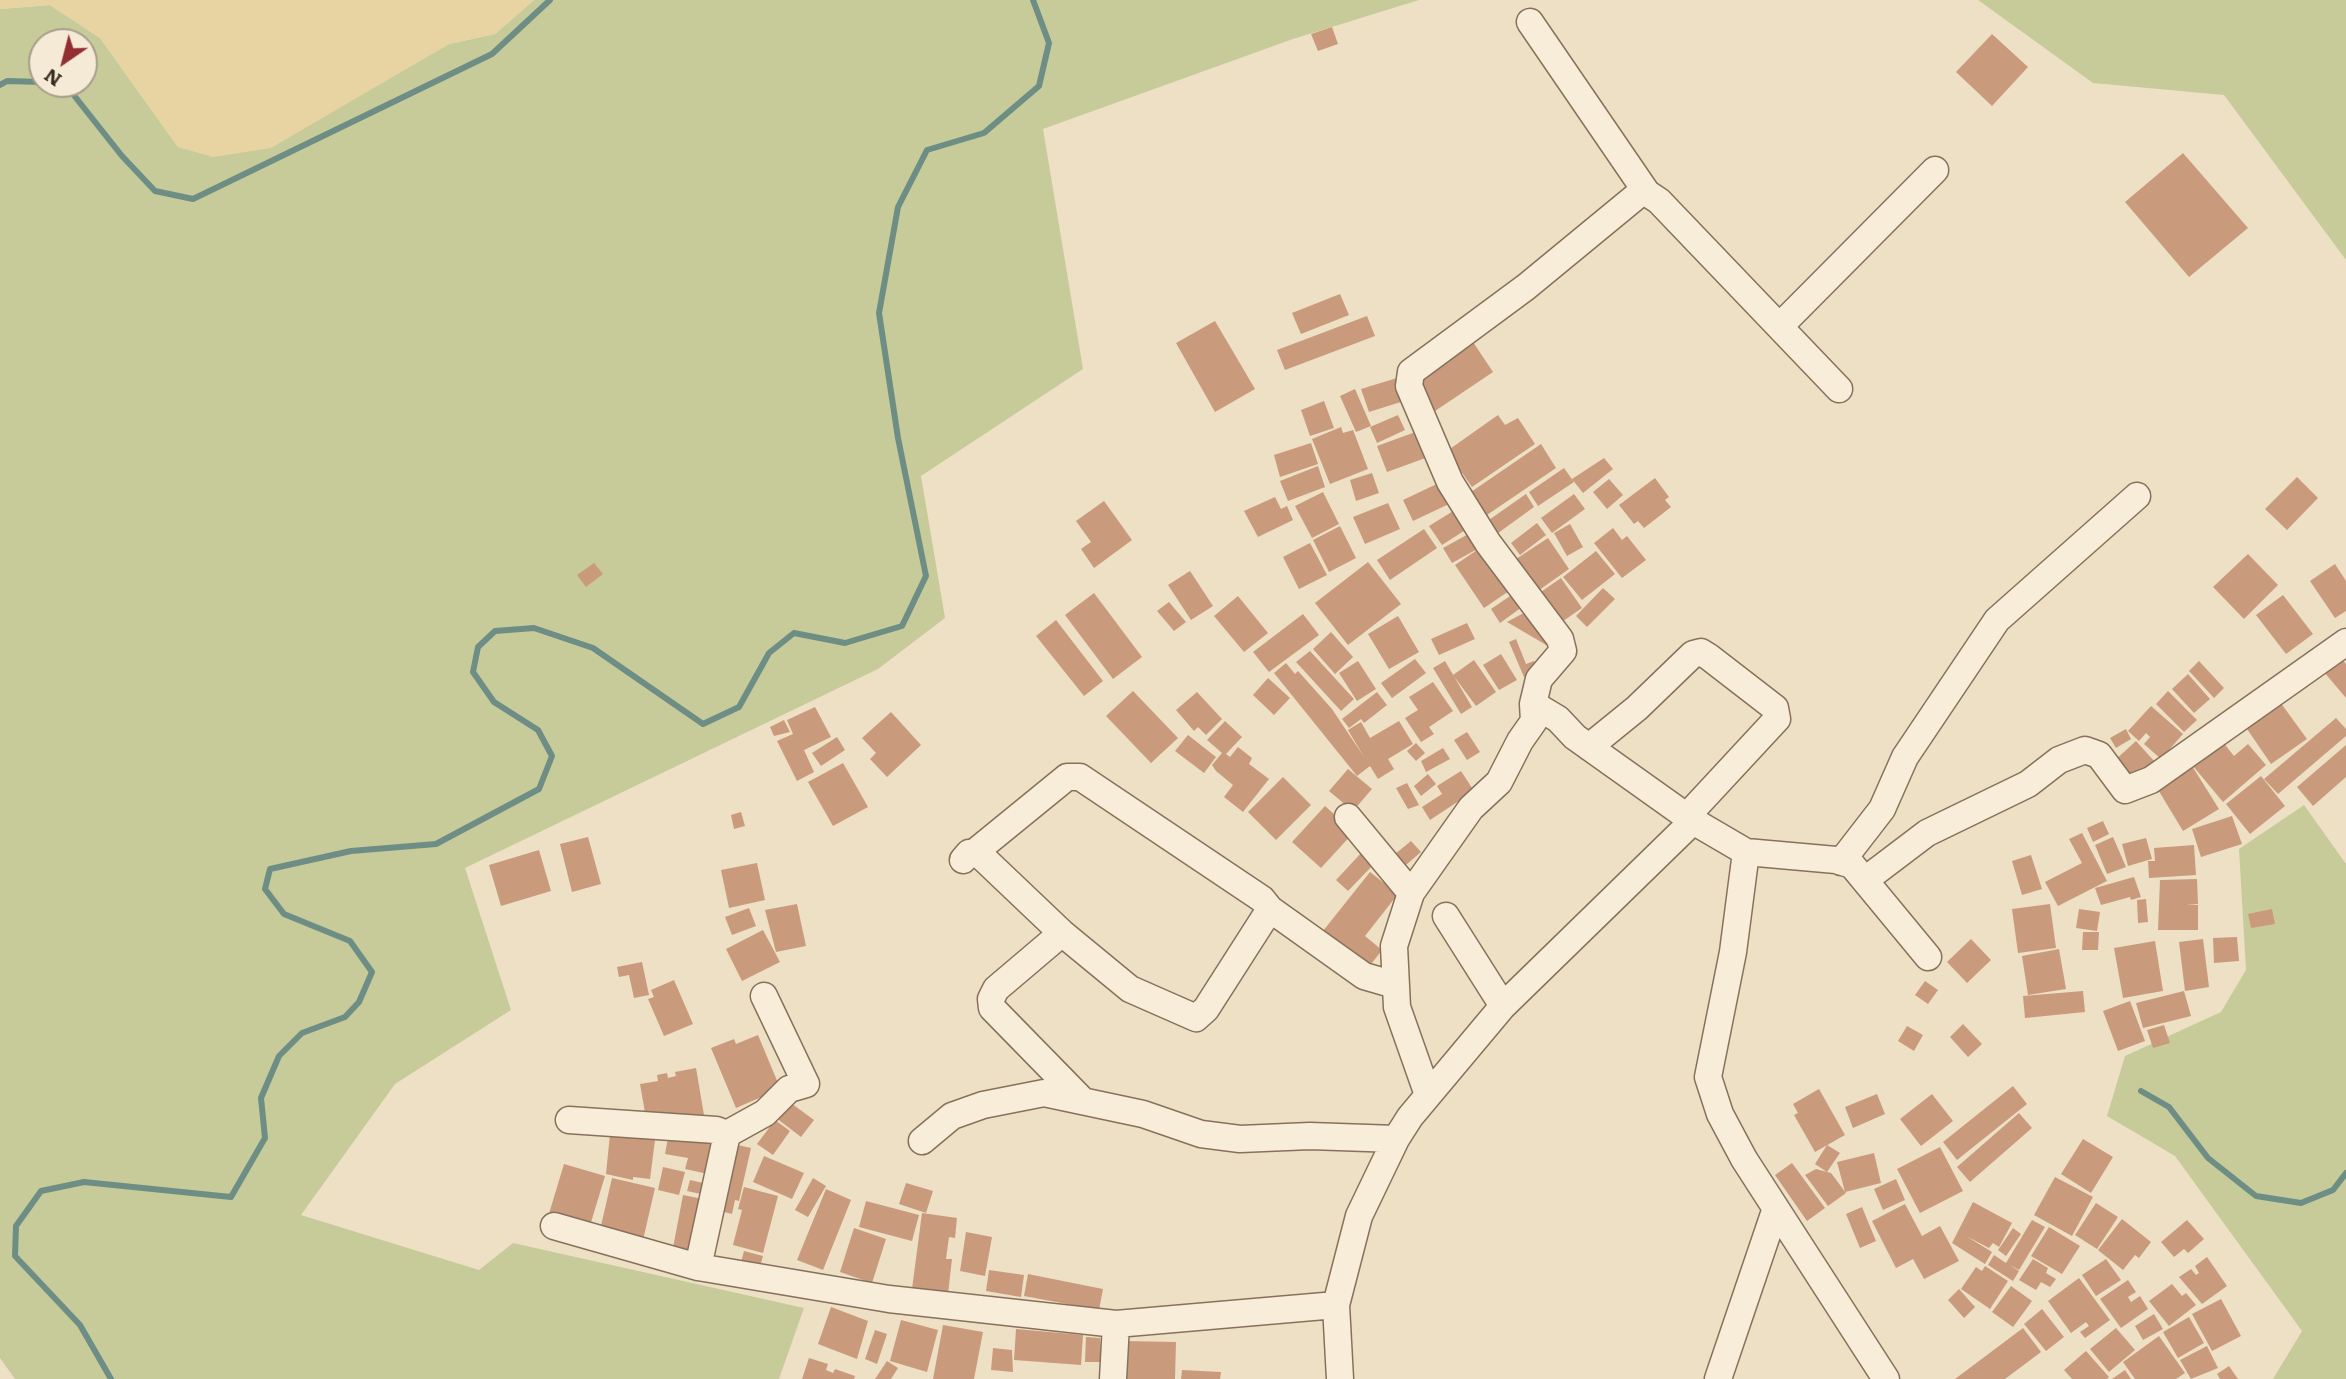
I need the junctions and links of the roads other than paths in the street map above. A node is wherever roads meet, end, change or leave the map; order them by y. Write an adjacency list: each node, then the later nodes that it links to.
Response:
1 (1530, 22): 3 (street)
2 (1934, 170): 4 (street)
3 (1647, 193): 4 (street); 8 (street)
4 (1780, 326): 5 (street)
5 (1839, 389)
6 (2137, 496): 13 (street)
7 (2346, 642): 14 (street)
8 (1533, 704): 9 (street); 15 (street)
9 (1590, 747): 11 (street); 11 (street)
10 (1348, 817): 15 (street)
11 (1690, 819): 12 (street); 22 (street)
12 (1746, 852): 13 (street); 29 (street)
13 (1841, 862): 14 (street)
14 (1865, 880): 19 (street)
15 (1411, 893): 20 (street)
16 (1270, 909): 18 (street); 18 (street); 20 (street)
17 (1446, 916): 22 (street)
18 (1062, 933): 24 (street)
19 (1928, 957)
20 (1395, 985): 23 (street)
21 (764, 996): 26 (street)
22 (1503, 1006): 23 (street)
23 (1428, 1095): 27 (street)
24 (1082, 1100): 27 (street); 28 (street)
25 (569, 1120): 26 (street)
26 (727, 1135): 31 (street)
27 (1396, 1139): 32 (street)
28 (922, 1141)
29 (1774, 1211): 36 (street); 37 (street)
30 (554, 1226): 31 (street)
31 (698, 1267): 33 (street)
32 (1336, 1305): 33 (street); 35 (street)
33 (1116, 1324): 34 (street)
34 (1113, 1379)
35 (1340, 1379)
36 (1718, 1379)
37 (1886, 1379)

